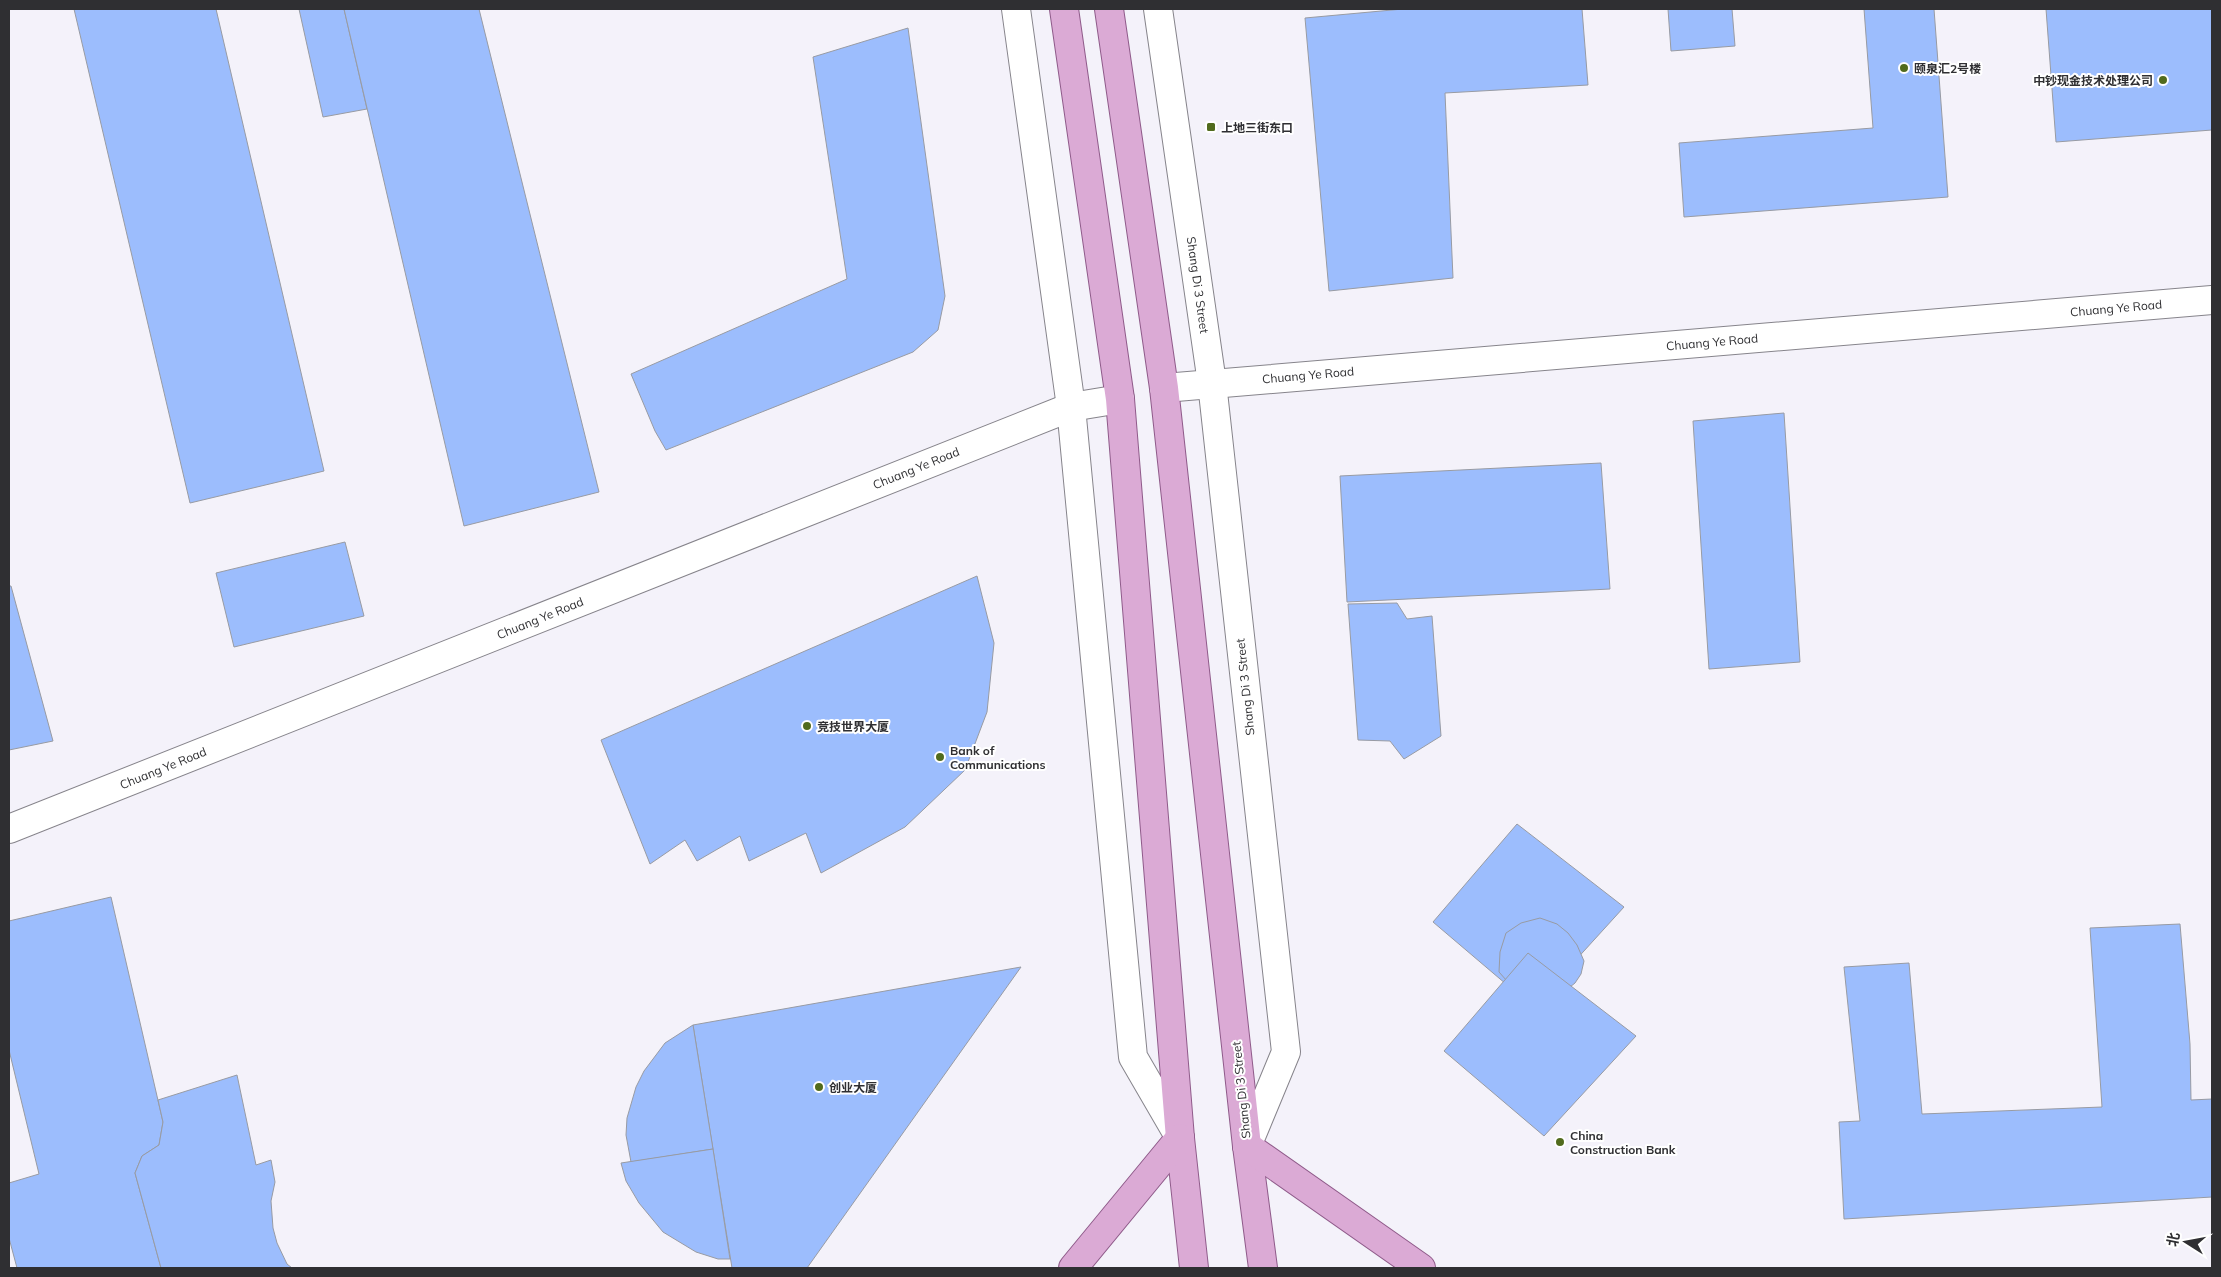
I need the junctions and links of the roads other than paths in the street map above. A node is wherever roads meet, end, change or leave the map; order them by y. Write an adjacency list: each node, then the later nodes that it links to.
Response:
1 (1016, 9): 9 (street)
2 (1064, 9): 8 (main road)
3 (1109, 9): 7 (main road, Shang Di 3 Street)
4 (1158, 9): 6 (street, Shang Di 3 Street)
5 (2212, 300): 6 (street, Chuang Ye Road)
6 (1212, 383): 7 (street, Chuang Ye Road); 12 (street, Shang Di 3 Street)
7 (1164, 388): 12 (main road, Shang Di 3 Street)
8 (1120, 399): 9 (street, Chuang Ye Road); 11 (main road)
9 (1070, 407): 10 (street, Chuang Ye Road); 11 (street)
10 (9, 829)
11 (1180, 1138): 13 (main road); 14 (main road)
12 (1247, 1146): 15 (main road); 16 (main road)
13 (1074, 1268)
14 (1194, 1268)
15 (1263, 1268)
16 (1420, 1268)

